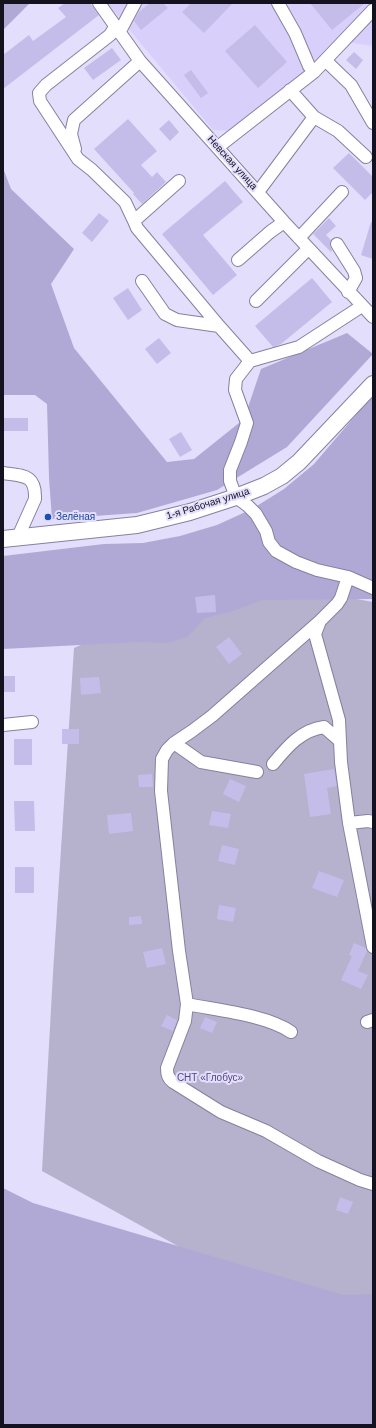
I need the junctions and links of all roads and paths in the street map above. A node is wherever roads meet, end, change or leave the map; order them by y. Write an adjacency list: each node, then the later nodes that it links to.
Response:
1 (99, 3): 5 (lane, Невская улица)
2 (135, 3): 5 (lane)
3 (278, 3): 8 (lane)
4 (373, 10): 7 (lane)
5 (117, 30): 6 (lane, Невская улица); 14 (lane)
6 (140, 61): 12 (lane, Невская улица); 14 (lane)
7 (326, 61): 8 (lane); 11 (lane)
8 (314, 72): 9 (lane)
9 (290, 90): 10 (lane); 12 (lane)
10 (314, 116): 13 (lane); 16 (lane)
11 (373, 123)
12 (218, 147): 16 (lane, Невская улица)
13 (366, 157)
14 (78, 159): 18 (lane)
15 (179, 181): 18 (lane)
16 (258, 192): 19 (lane, Невская улица)
17 (342, 192): 20 (lane)
18 (134, 221): 29 (lane)
19 (284, 222): 20 (lane, Невская улица); 23 (lane)
20 (299, 238): 22 (lane, Невская улица)
21 (337, 244): 25 (lane)
22 (308, 249): 25 (lane, Невская улица); 26 (lane)
23 (238, 260)
24 (142, 281): 29 (lane)
25 (348, 292): 27 (lane, Невская улица)
26 (256, 301)
27 (362, 306): 28 (lane, Невская улица); 30 (lane)
28 (373, 317)
29 (219, 326): 30 (lane)
30 (250, 360): 33 (lane)
31 (373, 384): 33 (main road, 1-я Рабочая улица)
32 (3, 473): 34 (lane)
33 (236, 498): 34 (main road, 1-я Рабочая улица); 35 (lane)
34 (10, 538)
35 (348, 577): 36 (lane); 37 (lane)
36 (373, 588)
37 (320, 621): 40 (lane); 41 (lane)
38 (32, 722): 39 (lane)
39 (3, 725)
40 (340, 741): 42 (lane); 45 (lane)
41 (174, 743): 43 (lane); 47 (lane)
42 (273, 764)
43 (257, 772)
44 (373, 822): 45 (lane)
45 (349, 823): 46 (lane)
46 (373, 947)
47 (187, 1004): 48 (lane); 49 (lane)
48 (291, 1032)
49 (373, 1184)

